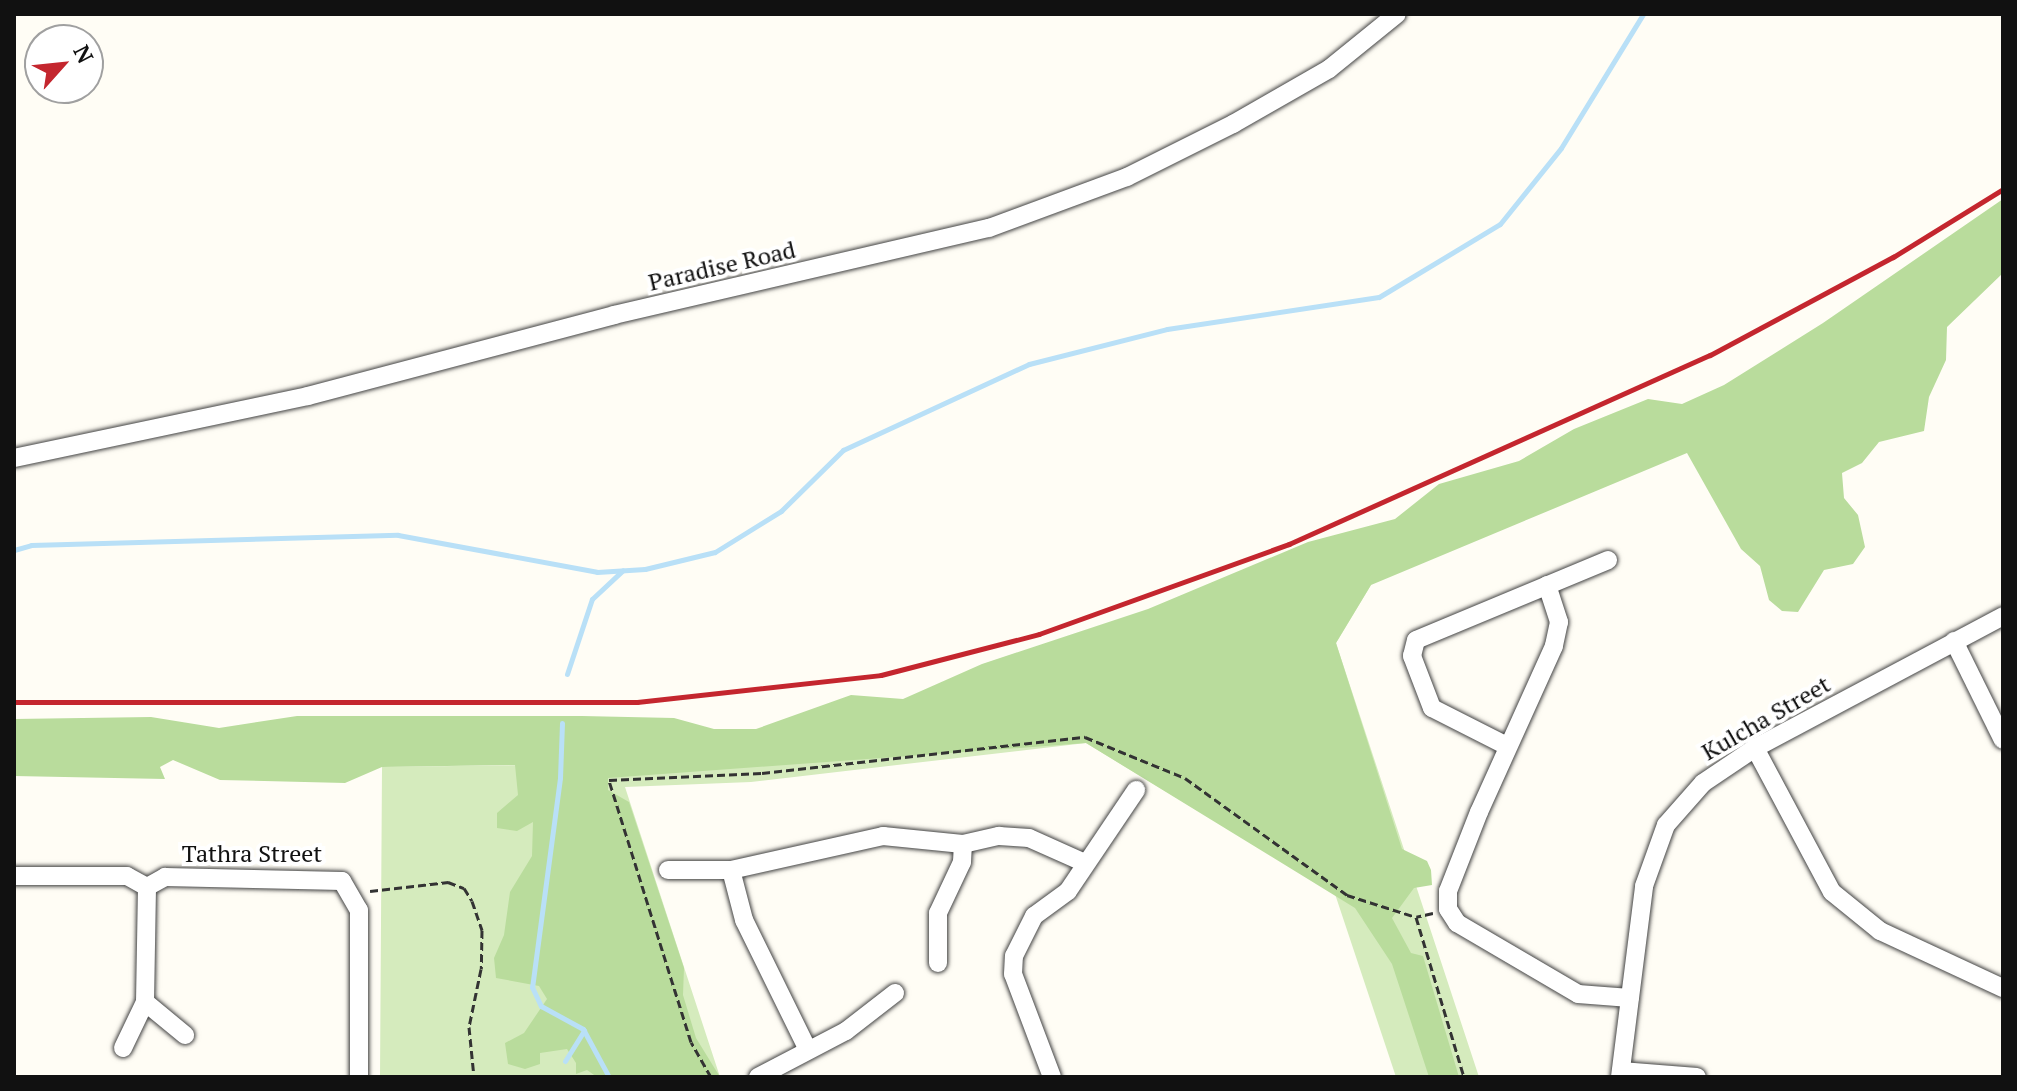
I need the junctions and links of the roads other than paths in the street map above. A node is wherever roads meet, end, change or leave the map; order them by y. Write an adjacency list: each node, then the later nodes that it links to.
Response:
1 (1397, 14): 2 (street, Paradise Road)
2 (14, 458)
3 (1608, 560): 4 (street)
4 (1547, 585): 8 (street); 8 (street)
5 (2003, 616): 6 (street, Kulcha Street)
6 (1954, 641): 7 (street); 9 (street, Kulcha Street)
7 (2003, 740)
8 (1507, 746): 20 (street)
9 (1755, 748): 18 (street); 20 (street, Kulcha Street)
10 (1136, 790): 12 (street)
11 (963, 844): 12 (street); 14 (street); 17 (street)
12 (1085, 863): 28 (street)
13 (668, 870): 14 (street)
14 (731, 870): 24 (street)
15 (14, 876): 16 (street)
16 (147, 887): 21 (street); 26 (street, Tathra Street)
17 (938, 963)
18 (2003, 988)
19 (895, 993): 24 (street)
20 (1630, 998): 25 (street, Kulcha Street)
21 (145, 1002): 22 (street); 23 (street)
22 (185, 1035)
23 (123, 1048)
24 (808, 1050): 27 (street)
25 (1620, 1074): 29 (street)
26 (359, 1077)
27 (758, 1077)
28 (1052, 1077)
29 (1697, 1077)

